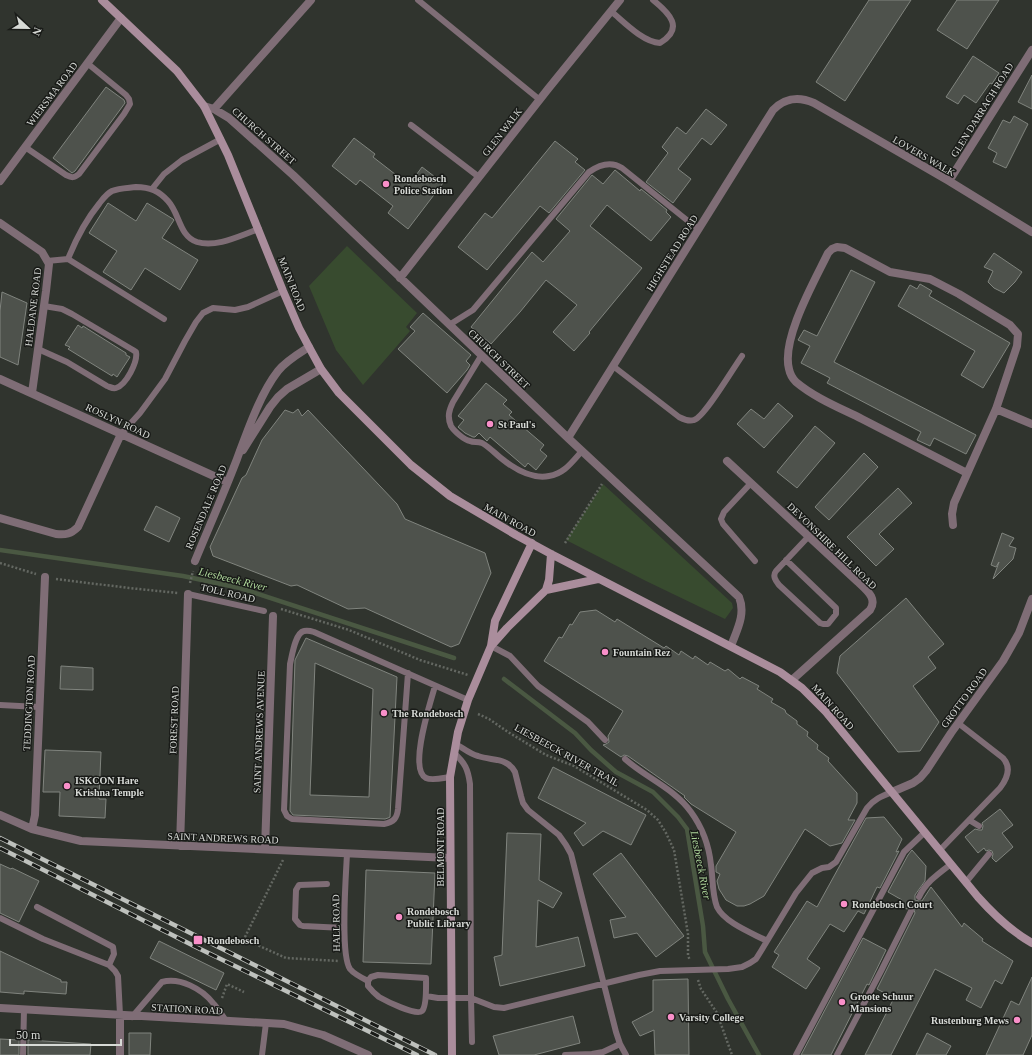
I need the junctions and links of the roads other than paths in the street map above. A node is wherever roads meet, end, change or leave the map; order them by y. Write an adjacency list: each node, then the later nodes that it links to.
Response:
1 (102, 0): 7 (main road, MAIN ROAD)
2 (311, 0): 13 (street)
3 (418, 0): 11 (lane)
4 (620, 0): 6 (street, GLEN WALK)
5 (653, 0): 6 (lane)
6 (612, 12): 11 (street, GLEN WALK)
7 (121, 18): 9 (street, WIERSMA ROAD); 12 (main road, MAIN ROAD)
8 (1032, 50): 19 (street, GLEN DARRACH ROAD)
9 (87, 64): 16 (street, WIERSMA ROAD); 16 (lane)
10 (805, 99): 19 (street, LOVERS WALK); 23 (street, HIGHSTEAD ROAD)
11 (540, 100): 17 (street, GLEN WALK)
12 (204, 106): 13 (street, CHURCH STREET); 15 (main road, MAIN ROAD)
13 (214, 109): 27 (street, CHURCH STREET)
14 (411, 125): 17 (lane)
15 (221, 139): 20 (lane); 22 (main road, MAIN ROAD)
16 (25, 147): 18 (street, WIERSMA ROAD)
17 (479, 178): 27 (street, GLEN WALK)
18 (0, 181)
19 (949, 181): 24 (street, LOVERS WALK)
20 (152, 189): 22 (lane); 25 (lane)
21 (0, 223): 26 (street, HALDANE ROAD)
22 (259, 229): 28 (main road, MAIN ROAD)
23 (698, 230): 31 (lane); 36 (street, HIGHSTEAD ROAD)
24 (1032, 232)
25 (68, 259): 26 (lane); 30 (lane)
26 (47, 261): 29 (street, HALDANE ROAD)
27 (400, 278): 31 (street, CHURCH STREET)
28 (283, 291): 32 (main road, MAIN ROAD); 42 (lane)
29 (44, 306): 33 (street, HALDANE ROAD); 33 (lane)
30 (164, 318)
31 (449, 325): 34 (street, CHURCH STREET)
32 (309, 347): 37 (main road, MAIN ROAD); 45 (street, ROSENDALE ROAD)
33 (38, 349): 39 (street, HALDANE ROAD)
34 (481, 356): 43 (street, CHURCH STREET); 44 (lane)
35 (742, 356): 36 (lane)
36 (613, 366): 43 (street, HIGHSTEAD ROAD)
37 (322, 369): 45 (street, ROSENDALE ROAD); 53 (main road, MAIN ROAD)
38 (0, 379): 39 (street, ROSLYN ROAD)
39 (32, 393): 42 (street, ROSLYN ROAD)
40 (996, 409): 41 (street); 47 (street); 47 (street)
41 (1032, 424)
42 (121, 434): 48 (street, ROSLYN ROAD); 50 (street)
43 (568, 438): 44 (street, CHURCH STREET)
44 (582, 451): 66 (street, CHURCH STREET)
45 (236, 460): 48 (street, ROSENDALE ROAD)
46 (727, 461): 49 (street, DEVONSHIRE HILL ROAD)
47 (967, 472): 51 (street)
48 (227, 482): 57 (street, ROSENDALE ROAD)
49 (751, 483): 52 (street, DEVONSHIRE HILL ROAD); 56 (lane)
50 (0, 518)
51 (954, 524)
52 (809, 536): 55 (lane); 68 (street, DEVONSHIRE HILL ROAD)
53 (532, 543): 54 (main road, MAIN ROAD); 65 (main road, BELMONT ROAD)
54 (551, 554): 59 (main road, MAIN ROAD); 60 (main road)
55 (786, 560): 55 (lane)
56 (755, 561)
57 (194, 565)
58 (45, 577): 72 (street, TEDDINGTON ROAD)
59 (598, 579): 60 (main road); 66 (main road, MAIN ROAD)
60 (546, 590): 65 (main road, BELMONT ROAD)
61 (188, 591): 63 (lane, TOLL ROAD); 85 (street, FOREST ROAD)
62 (1032, 599): 73 (street, GROTTO ROAD)
63 (264, 611)
64 (273, 616): 86 (street, SAINT ANDREWS AVENUE)
65 (491, 646): 70 (main road, BELMONT ROAD); 74 (lane)
66 (731, 646): 68 (main road, MAIN ROAD)
67 (408, 673): 67 (lane); 69 (lane)
68 (792, 680): 79 (main road, MAIN ROAD)
69 (435, 686): 70 (lane); 78 (lane)
70 (468, 700): 75 (main road, BELMONT ROAD)
71 (0, 705): 72 (lane)
72 (39, 707): 83 (street, TEDDINGTON ROAD)
73 (958, 724): 79 (street, GROTTO ROAD); 81 (lane)
74 (605, 740)
75 (456, 744): 76 (main road, BELMONT ROAD); 103 (lane)
76 (454, 753): 78 (main road, BELMONT ROAD); 105 (lane)
77 (625, 759): 99 (lane)
78 (450, 778): 90 (main road, BELMONT ROAD)
79 (892, 792): 84 (main road, MAIN ROAD); 99 (lane)
80 (0, 815): 83 (street, SAINT ANDREWS ROAD)
81 (969, 820): 82 (lane); 87 (lane)
82 (979, 826)
83 (32, 830): 85 (street, SAINT ANDREWS ROAD)
84 (925, 832): 87 (main road, MAIN ROAD); 121 (lane)
85 (180, 846): 86 (street, SAINT ANDREWS ROAD)
86 (265, 849): 88 (street, SAINT ANDREWS ROAD)
87 (940, 850): 91 (main road, MAIN ROAD)
88 (347, 854): 90 (street, SAINT ANDREWS ROAD); 98 (lane, HALL ROAD)
89 (989, 854): 92 (lane)
90 (450, 858): 118 (main road, BELMONT ROAD, bridge)
91 (951, 864): 92 (main road, MAIN ROAD); 94 (lane)
92 (966, 882): 100 (main road, MAIN ROAD)
93 (327, 884): 98 (lane)
94 (918, 897)
95 (37, 907): 101 (lane)
96 (911, 911): 122 (lane)
97 (0, 918): 101 (lane)
98 (344, 928): 102 (lane, HALL ROAD)
99 (767, 941): 103 (lane)
100 (1032, 942)
101 (109, 966): 108 (lane)
102 (368, 981): 104 (lane); 104 (lane, HALL ROAD)
103 (605, 983): 105 (lane); 113 (lane)
104 (426, 996): 105 (lane)
105 (471, 998): 112 (lane)
106 (0, 1008): 107 (street, STATION ROAD)
107 (24, 1010): 108 (street, STATION ROAD); 114 (lane)
108 (120, 1015): 109 (street, STATION ROAD); 115 (street)
109 (132, 1017): 110 (street, STATION ROAD); 110 (lane)
110 (226, 1021): 111 (street, STATION ROAD)
111 (263, 1023): 116 (lane); 117 (street, STATION ROAD)
112 (472, 1042)
113 (620, 1044): 119 (lane); 120 (lane)
114 (23, 1055)
115 (120, 1055)
116 (262, 1055)
117 (368, 1055)
118 (452, 1055)
119 (565, 1055)
120 (626, 1055)
121 (796, 1055)
122 (837, 1055)

